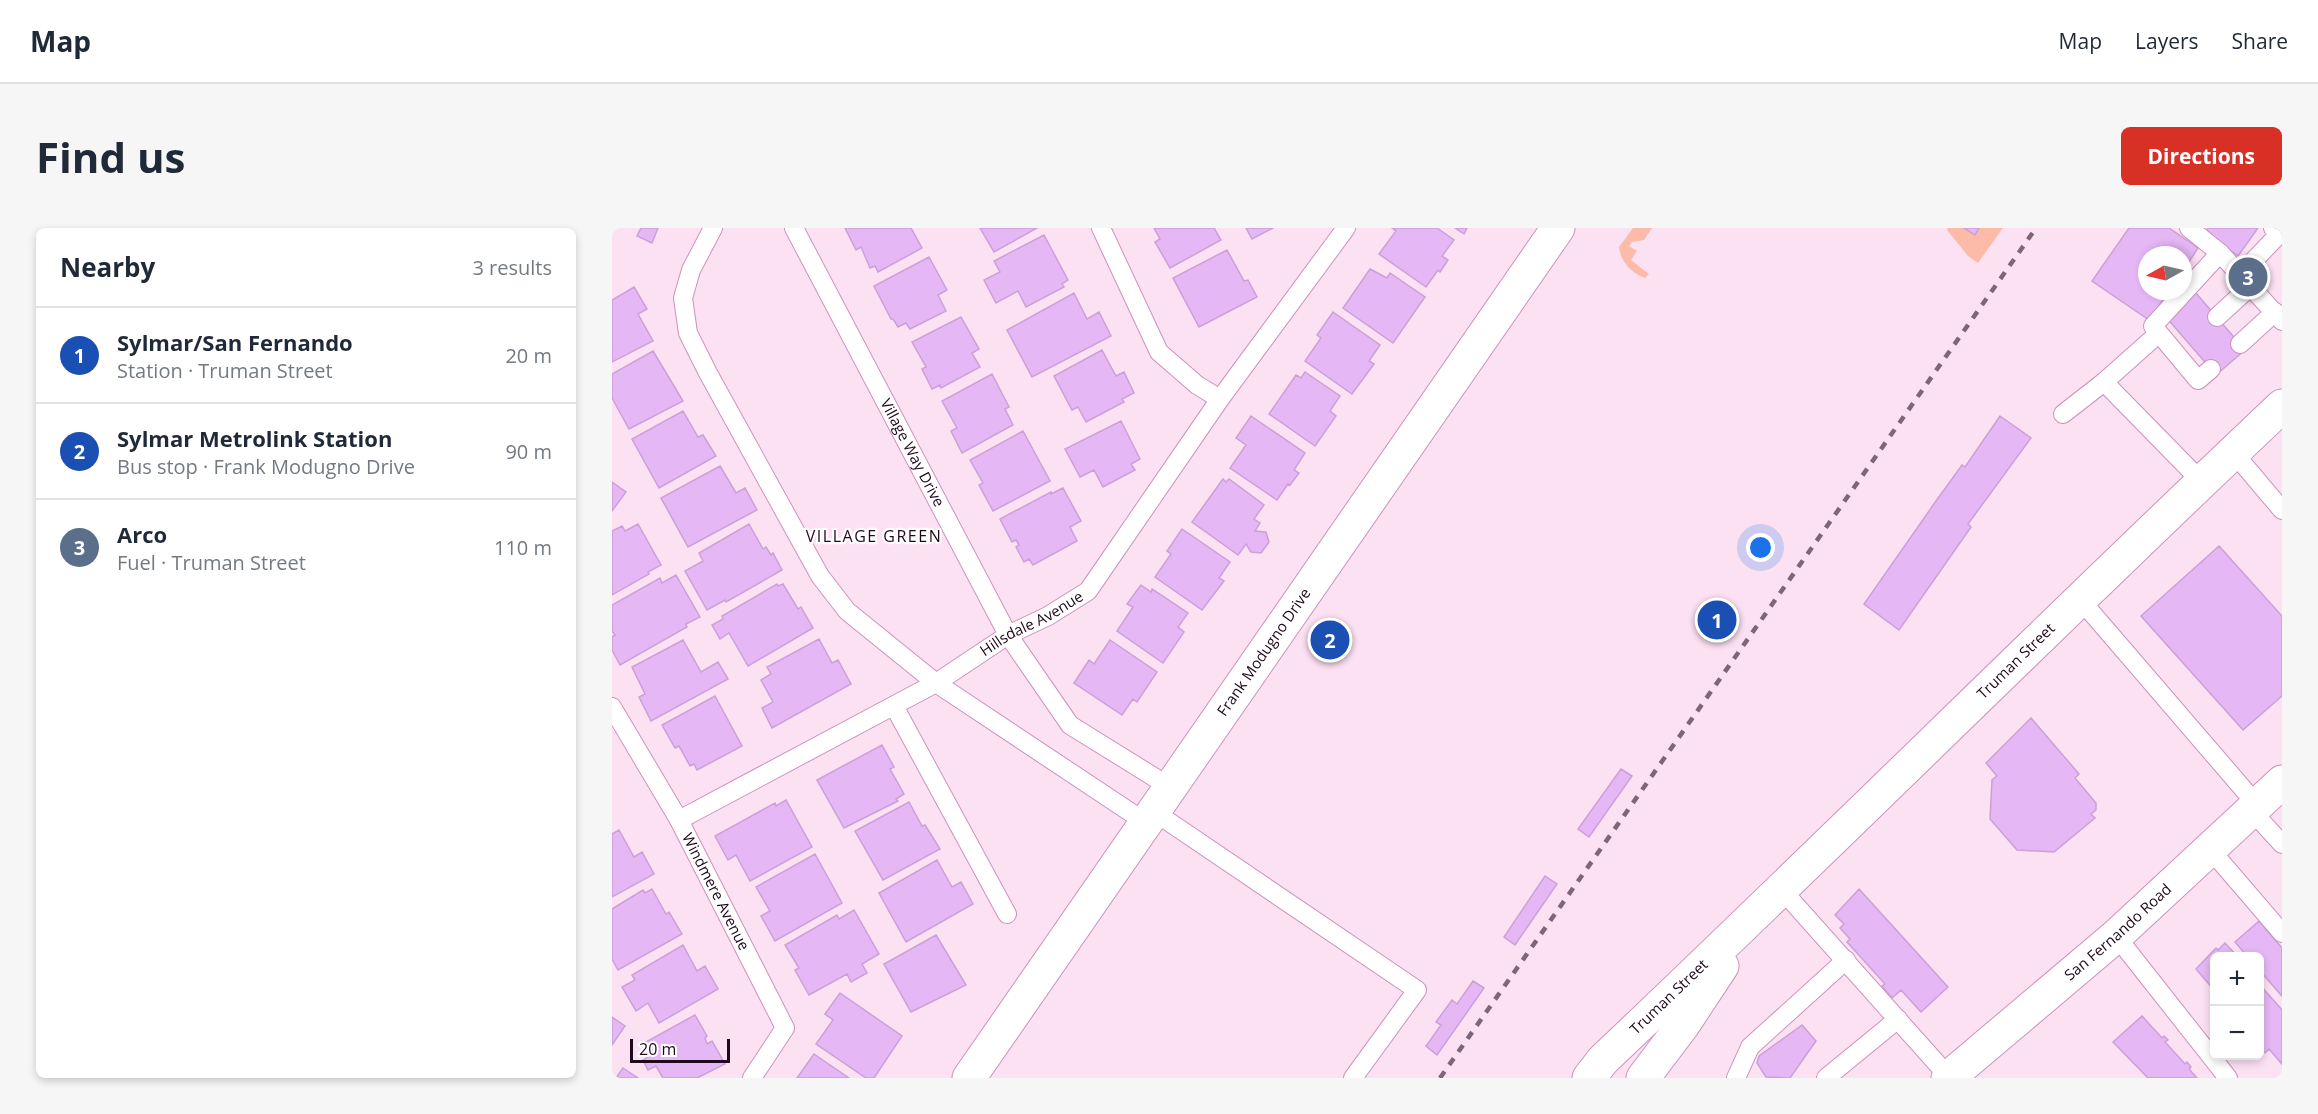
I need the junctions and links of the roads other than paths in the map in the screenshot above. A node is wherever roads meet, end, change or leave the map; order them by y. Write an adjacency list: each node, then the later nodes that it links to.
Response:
1 (713, 228): 24 (lane)
2 (794, 228): 23 (lane, Village Way Drive)
3 (1101, 228): 16 (lane)
4 (1346, 228): 16 (lane, Hillsdale Avenue)
5 (1558, 228): 28 (main road, Frank Modugno Drive)
6 (2189, 228): 8 (lane)
7 (2278, 231): 9 (lane)
8 (2220, 253): 9 (lane); 12 (lane)
9 (2246, 280): 10 (lane); 11 (lane)
10 (2217, 317)
11 (2279, 317): 13 (lane)
12 (2158, 334): 14 (lane); 15 (lane)
13 (2240, 344)
14 (2211, 369)
15 (2104, 382): 18 (lane); 20 (lane)
16 (1220, 399): 23 (lane, Hillsdale Avenue)
17 (2282, 406): 19 (main road, Truman Street)
18 (2063, 414)
19 (2233, 452): 20 (main road, Truman Street); 21 (lane)
20 (2202, 482): 22 (main road, Truman Street)
21 (2282, 510)
22 (2079, 598): 29 (lane); 33 (main road, Truman Street)
23 (1008, 635): 24 (lane, Hillsdale Avenue); 28 (lane, Village Way Drive)
24 (936, 682): 25 (lane, Hillsdale Avenue); 28 (lane)
25 (894, 706): 30 (lane, Hillsdale Avenue); 34 (lane)
26 (613, 710): 30 (lane, Windmere Avenue)
27 (2282, 782): 29 (main road, San Fernando Road)
28 (1156, 807): 42 (main road, Frank Modugno Drive); 43 (lane)
29 (2254, 807): 31 (lane); 32 (main road, San Fernando Road)
30 (679, 820): 41 (lane, Windmere Avenue)
31 (2282, 844)
32 (2209, 849): 36 (lane); 37 (main road, San Fernando Road)
33 (1782, 890): 35 (main road, Truman Street); 38 (lane)
34 (1007, 914)
35 (1752, 919): 40 (main road, Truman Street); 44 (main road, Truman Street)
36 (2282, 933)
37 (2116, 936): 49 (main road, San Fernando Road); 50 (lane)
38 (1846, 960): 39 (lane); 47 (lane)
39 (1898, 1018): 48 (lane); 49 (lane)
40 (1683, 1025): 45 (main road, Truman Street); 46 (main road)
41 (752, 1078)
42 (969, 1078)
43 (1353, 1078)
44 (1589, 1078)
45 (1642, 1078)
46 (1670, 1078)
47 (1736, 1078)
48 (1826, 1078)
49 (1949, 1078)
50 (2228, 1078)

